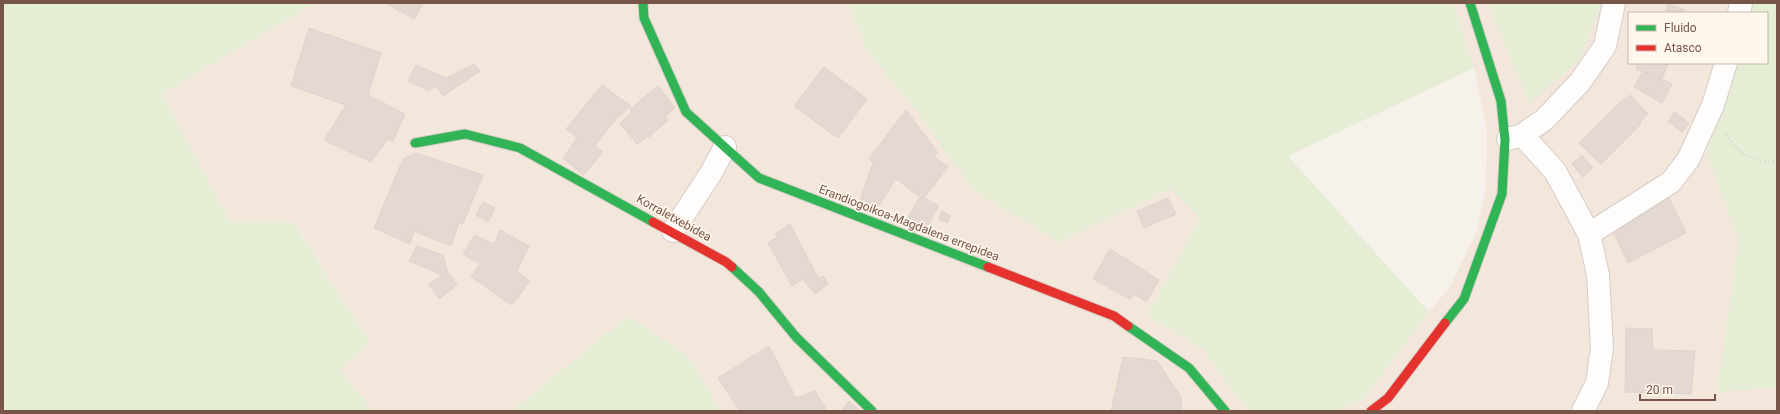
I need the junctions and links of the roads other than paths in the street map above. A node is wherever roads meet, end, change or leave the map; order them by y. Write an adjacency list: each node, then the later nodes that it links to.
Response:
1 (643, 3): 7 (street, Erandiogoikoa-Magdalena errepidea)
2 (1470, 3): 5 (street)
3 (1614, 3): 5 (street)
4 (1726, 64): 9 (street)
5 (1514, 138): 9 (street); 12 (street)
6 (415, 143): 8 (street, Korraletxebidea)
7 (725, 147): 8 (street); 11 (street, Erandiogoikoa-Magdalena errepidea)
8 (673, 232): 10 (street, Korraletxebidea)
9 (1589, 234): 13 (street)
10 (872, 411)
11 (1225, 411)
12 (1371, 411)
13 (1583, 411)

